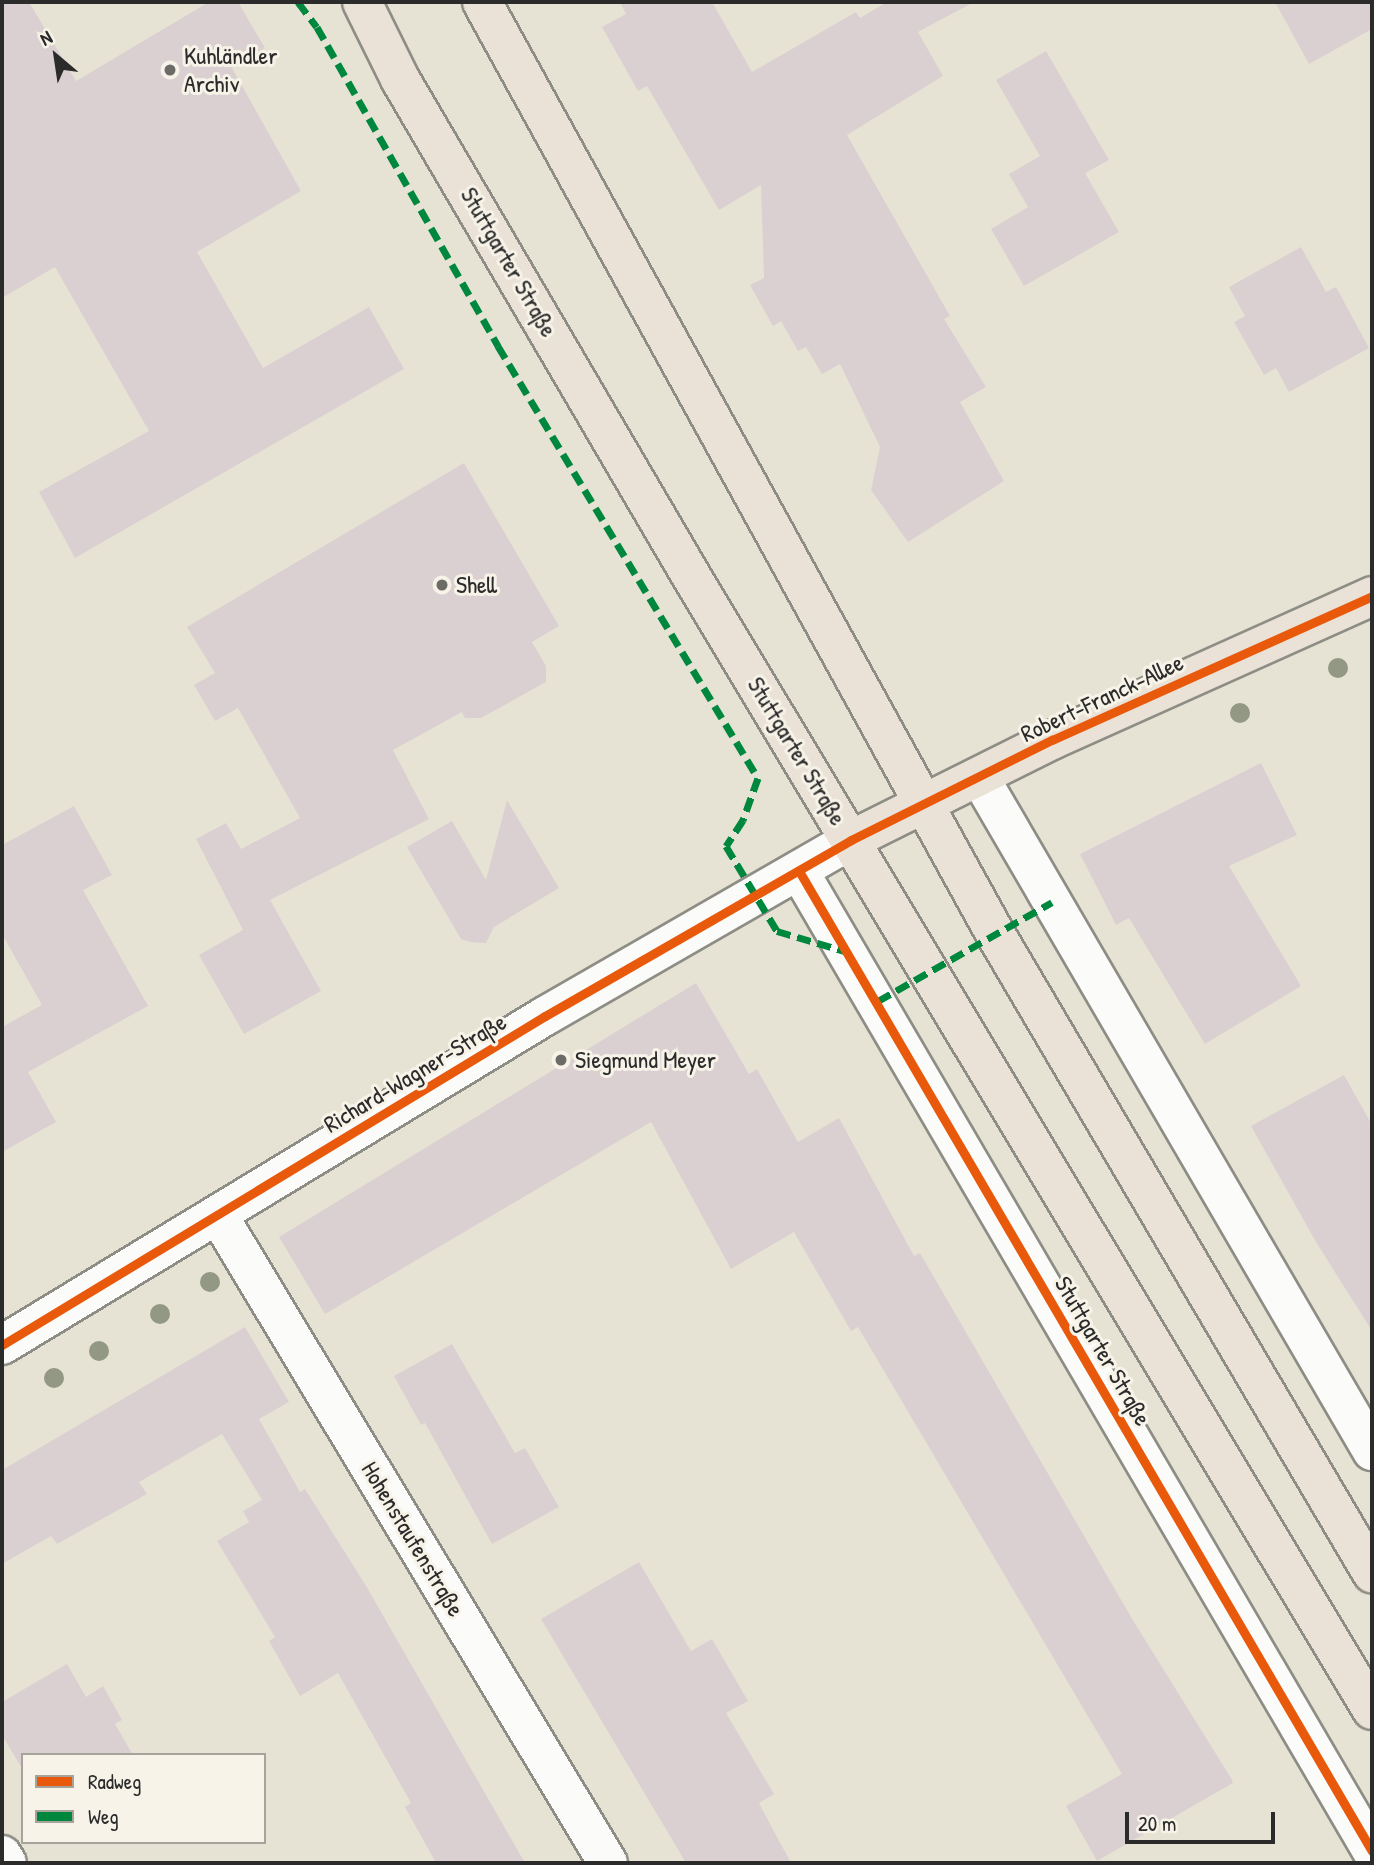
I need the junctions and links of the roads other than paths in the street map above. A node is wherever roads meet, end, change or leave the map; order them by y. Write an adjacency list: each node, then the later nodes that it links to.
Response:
1 (362, 2): 6 (main road, Stuttgarter Straße)
2 (482, 2): 5 (main road)
3 (1372, 596): 4 (main road, Robert-Franck-Allee)
4 (980, 778): 5 (main road, Robert-Franck-Allee); 10 (street)
5 (928, 804): 6 (main road, Robert-Franck-Allee); 11 (main road)
6 (851, 840): 7 (street, Richard-Wagner-Straße); 12 (main road, Stuttgarter Straße)
7 (799, 871): 8 (street, Richard-Wagner-Straße); 13 (street, Stuttgarter Straße)
8 (218, 1215): 9 (street, Richard-Wagner-Straße); 16 (street, Hohenstaufenstraße)
9 (2, 1345)
10 (1372, 1451)
11 (1372, 1573)
12 (1372, 1710)
13 (1372, 1851)
14 (2, 1855): 15 (street)
15 (7, 1863)
16 (608, 1863)

